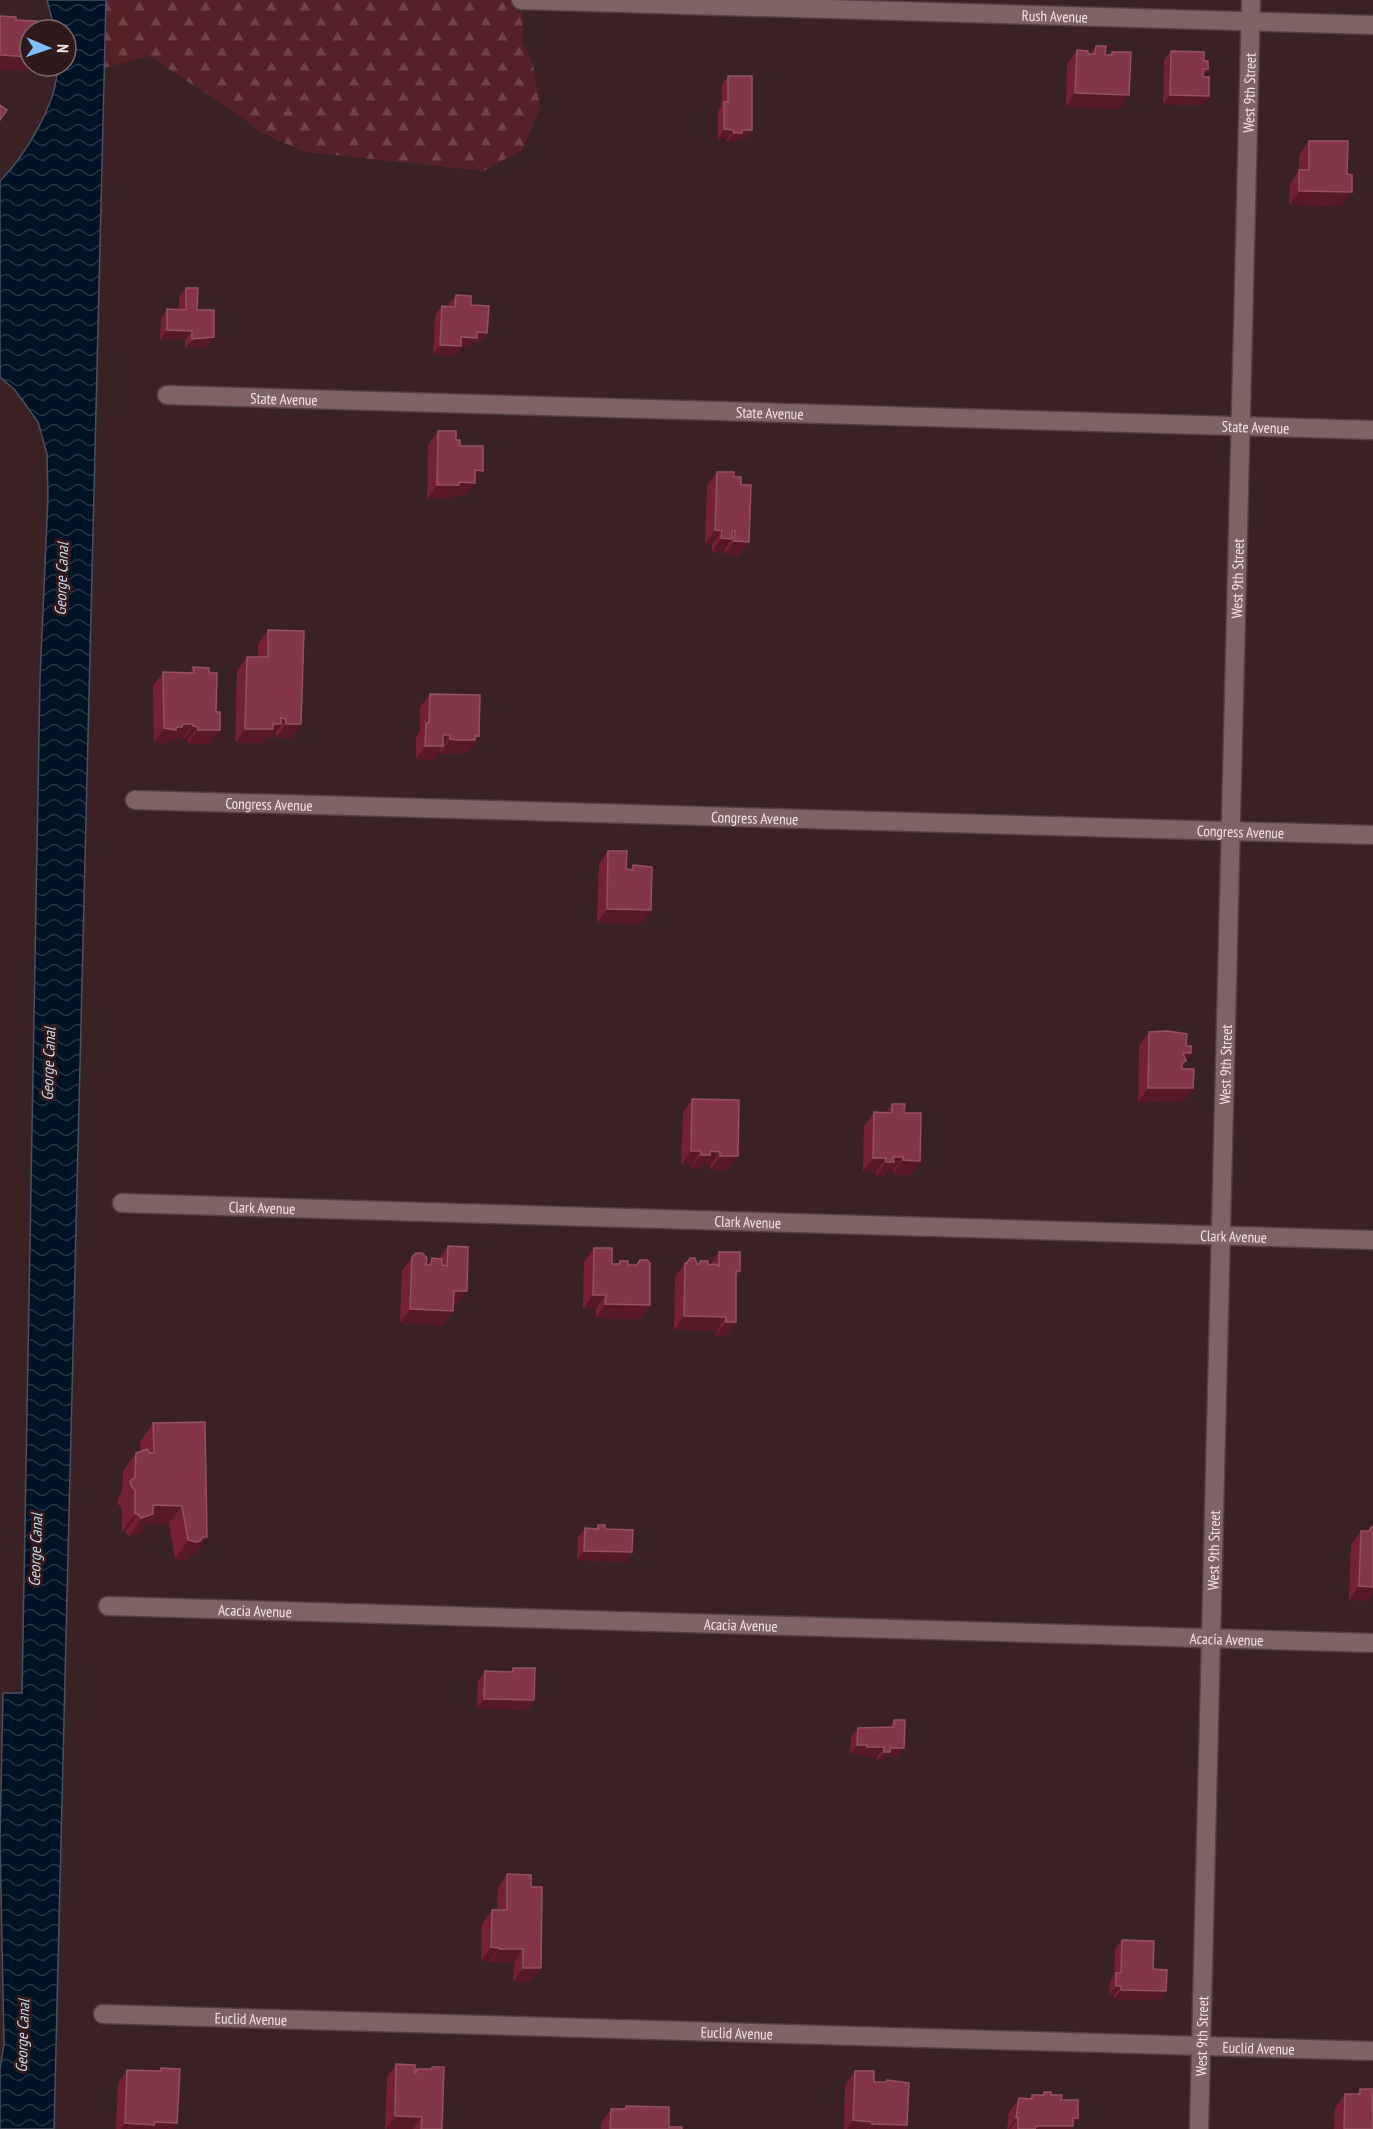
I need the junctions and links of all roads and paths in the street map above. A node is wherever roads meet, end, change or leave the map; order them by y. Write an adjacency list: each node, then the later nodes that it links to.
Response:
1 (521, 0): 3 (street, Rush Avenue)
2 (1251, 0): 3 (street, West 9th Street)
3 (1251, 21): 4 (street, Rush Avenue); 6 (street, West 9th Street)
4 (1373, 25)
5 (166, 394): 6 (street, State Avenue)
6 (1241, 426): 7 (street, State Avenue); 9 (street, West 9th Street)
7 (1373, 430)
8 (135, 800): 9 (street, Congress Avenue)
9 (1231, 831): 10 (street, Congress Avenue); 12 (street, West 9th Street)
10 (1373, 835)
11 (122, 1203): 12 (street, Clark Avenue)
12 (1222, 1235): 13 (street, Clark Avenue); 15 (street, West 9th Street)
13 (1373, 1240)
14 (108, 1606): 15 (street, Acacia Avenue)
15 (1212, 1639): 16 (street, Acacia Avenue); 18 (street, West 9th Street)
16 (1373, 1643)
17 (103, 2014): 18 (street, Euclid Avenue)
18 (1201, 2045): 19 (street, Euclid Avenue); 20 (street, West 9th Street)
19 (1373, 2051)
20 (1199, 2129)

